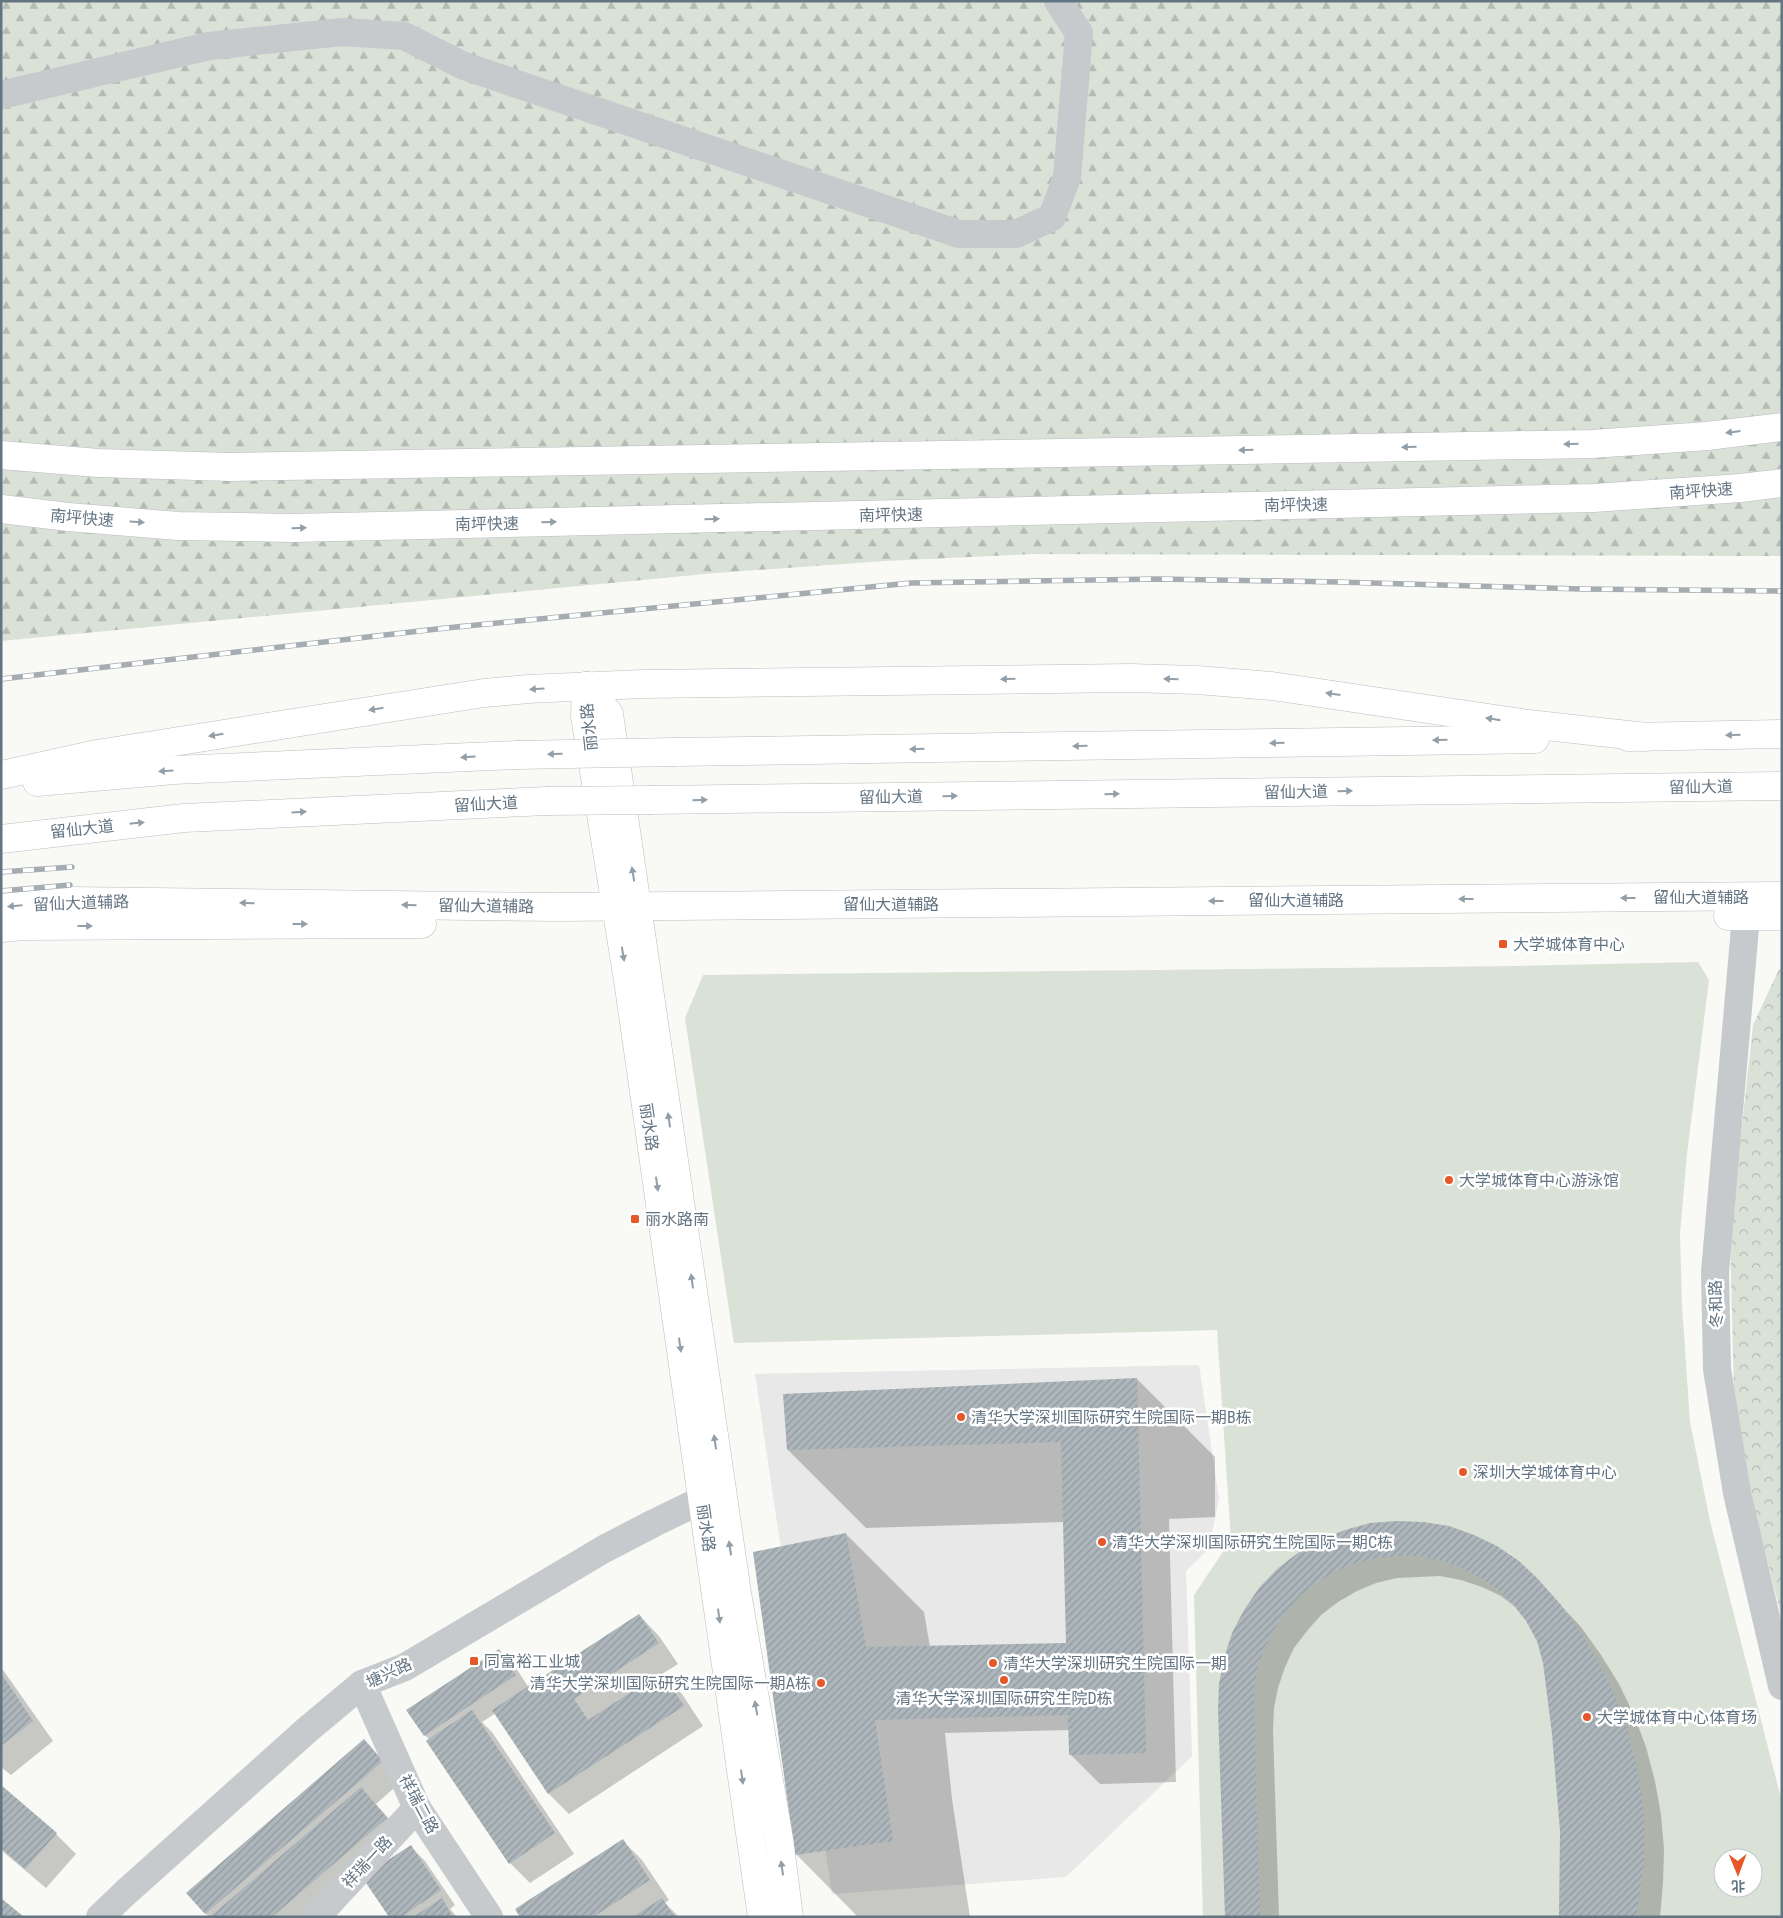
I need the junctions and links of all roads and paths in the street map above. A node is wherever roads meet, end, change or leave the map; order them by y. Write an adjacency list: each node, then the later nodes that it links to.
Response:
1 (1058, 1): 2 (street)
2 (1, 95)
3 (1782, 426): 4 (main road, one-way to 4)
4 (1, 456)
5 (1782, 483): 6 (main road, 南坪快速, one-way to 5)
6 (1, 509)
7 (586, 686): 9 (main road, one-way to 7); 10 (main road, one-way to 10); 16 (main road, 丽水路)
8 (1782, 734): 9 (main road, one-way to 9)
9 (1646, 737): 11 (main road, one-way to 11, bridge)
10 (1, 775)
11 (1, 786)
12 (1782, 786): 13 (main road, 留仙大道, one-way to 12, bridge)
13 (1, 839)
14 (1780, 900): 16 (main road, 留仙大道辅路, one-way to 16); 17 (main road)
15 (1, 907): 16 (main road, 留仙大道辅路, one-way to 15)
16 (628, 914): 17 (main road, 留仙大道辅路); 18 (main road, 留仙大道辅路, one-way to 16); 19 (main road, 丽水路)
17 (1746, 916): 21 (street, 冬和路)
18 (1, 928)
19 (712, 1494): 20 (street, 塘兴路); 26 (main road, 丽水路, one-way to 26); 27 (main road, 丽水路, one-way to 19)
20 (362, 1684): 22 (street, 祥瑞二路); 23 (street, 塘兴路)
21 (1782, 1686)
22 (417, 1808): 24 (street, 祥瑞一路); 25 (street, 祥瑞二路)
23 (100, 1917)
24 (316, 1917)
25 (489, 1917)
26 (762, 1917)
27 (789, 1917)

